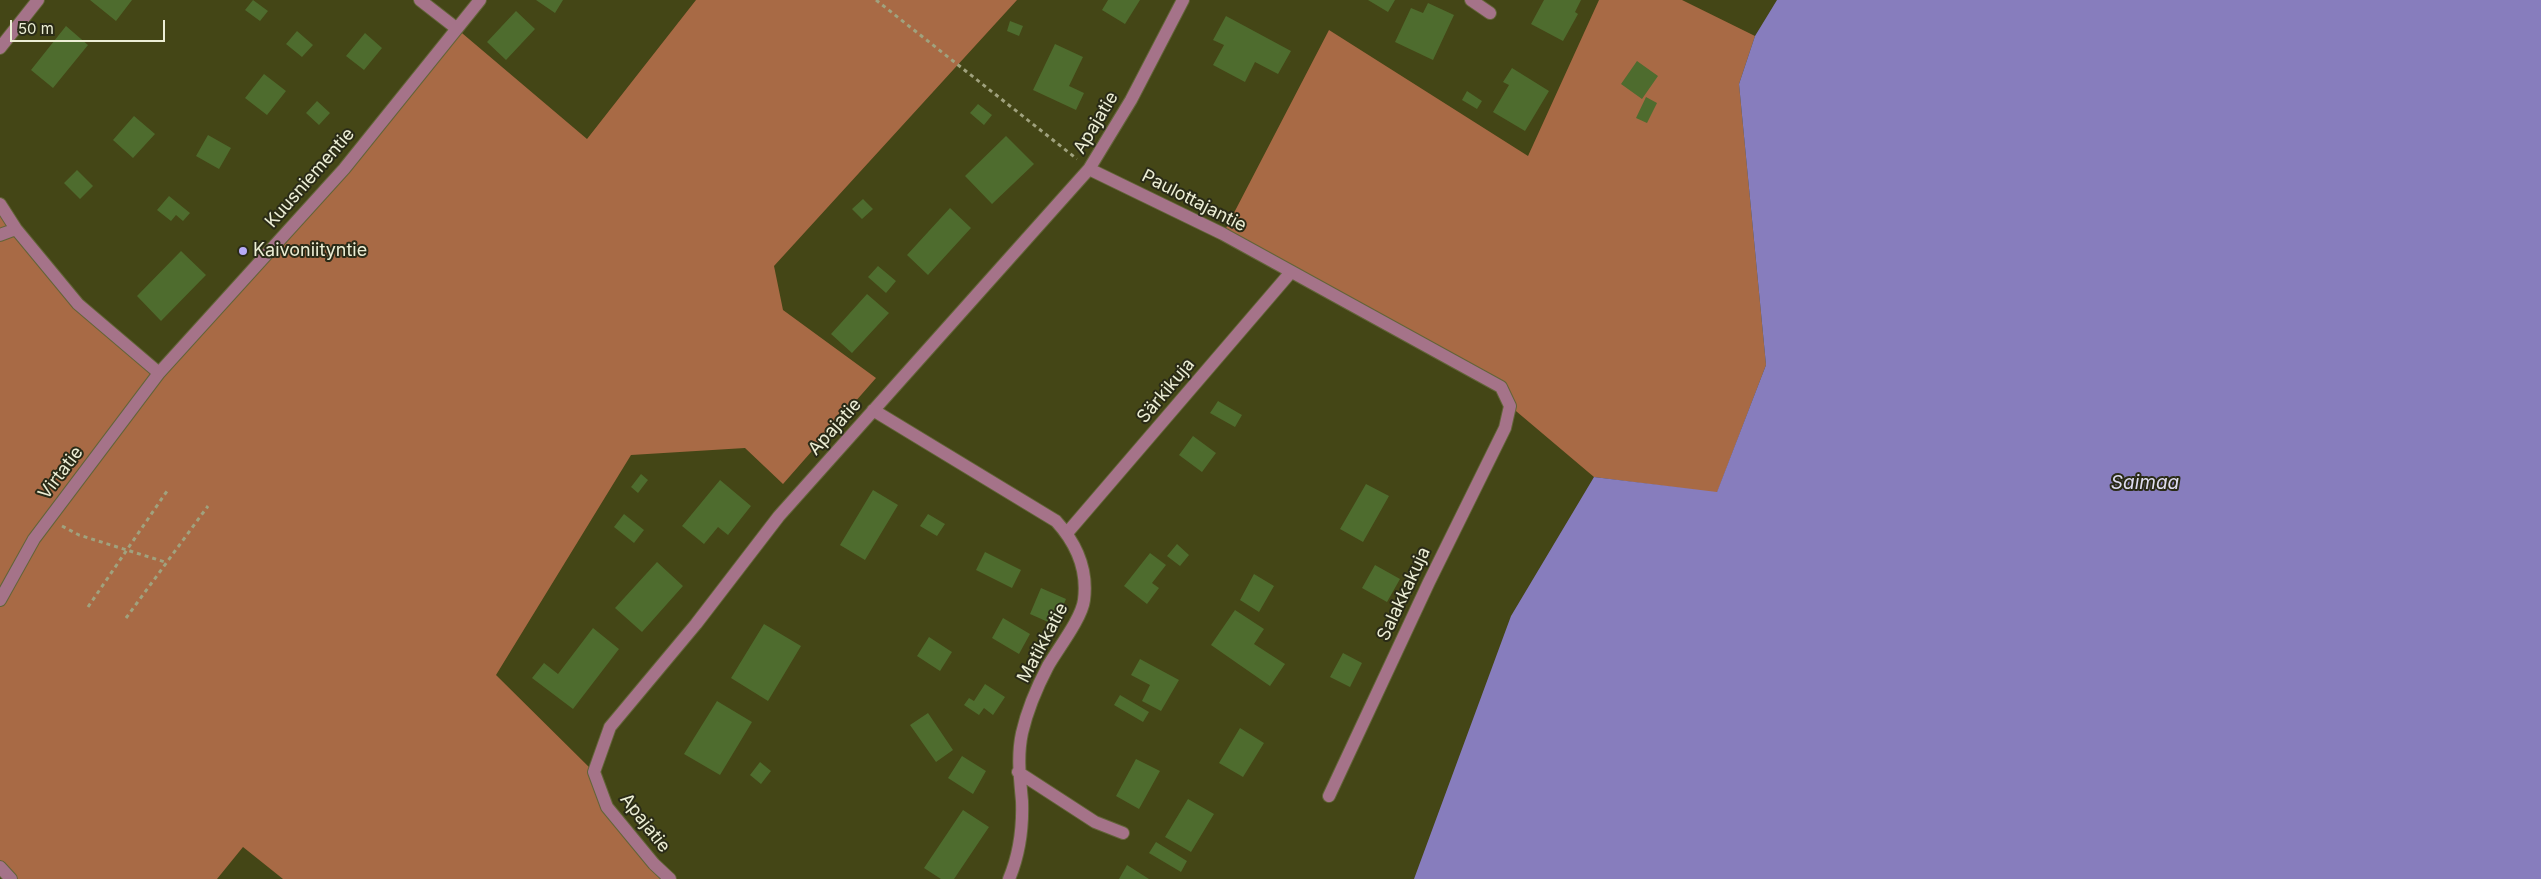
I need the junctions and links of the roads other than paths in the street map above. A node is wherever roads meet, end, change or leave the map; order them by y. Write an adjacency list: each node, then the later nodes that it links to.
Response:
1 (38, 0): 8 (street)
2 (420, 0): 7 (street)
3 (480, 0): 7 (street, Kuusniementie)
4 (1183, 0): 9 (street, Apajatie)
5 (1471, 0): 6 (street)
6 (1490, 13)
7 (456, 28): 14 (street, Kuusniementie)
8 (0, 48)
9 (1090, 169): 13 (street, Paulottajantie); 16 (street, Apajatie)
10 (0, 204): 11 (street)
11 (16, 229): 12 (street); 14 (street)
12 (0, 235)
13 (1291, 272): 15 (street, Paulottajantie); 17 (street, Särkikuja)
14 (159, 373): 18 (street, Virtatie)
15 (1510, 406): 20 (street, Salakkakuja)
16 (873, 410): 17 (street, Matikkatie); 24 (street, Apajatie)
17 (1067, 533): 19 (street, Matikkatie)
18 (0, 600)
19 (1018, 772): 21 (street); 25 (street, Matikkatie)
20 (1329, 796)
21 (1123, 833)
22 (0, 866): 23 (street)
23 (11, 879)
24 (670, 879)
25 (1010, 879)

